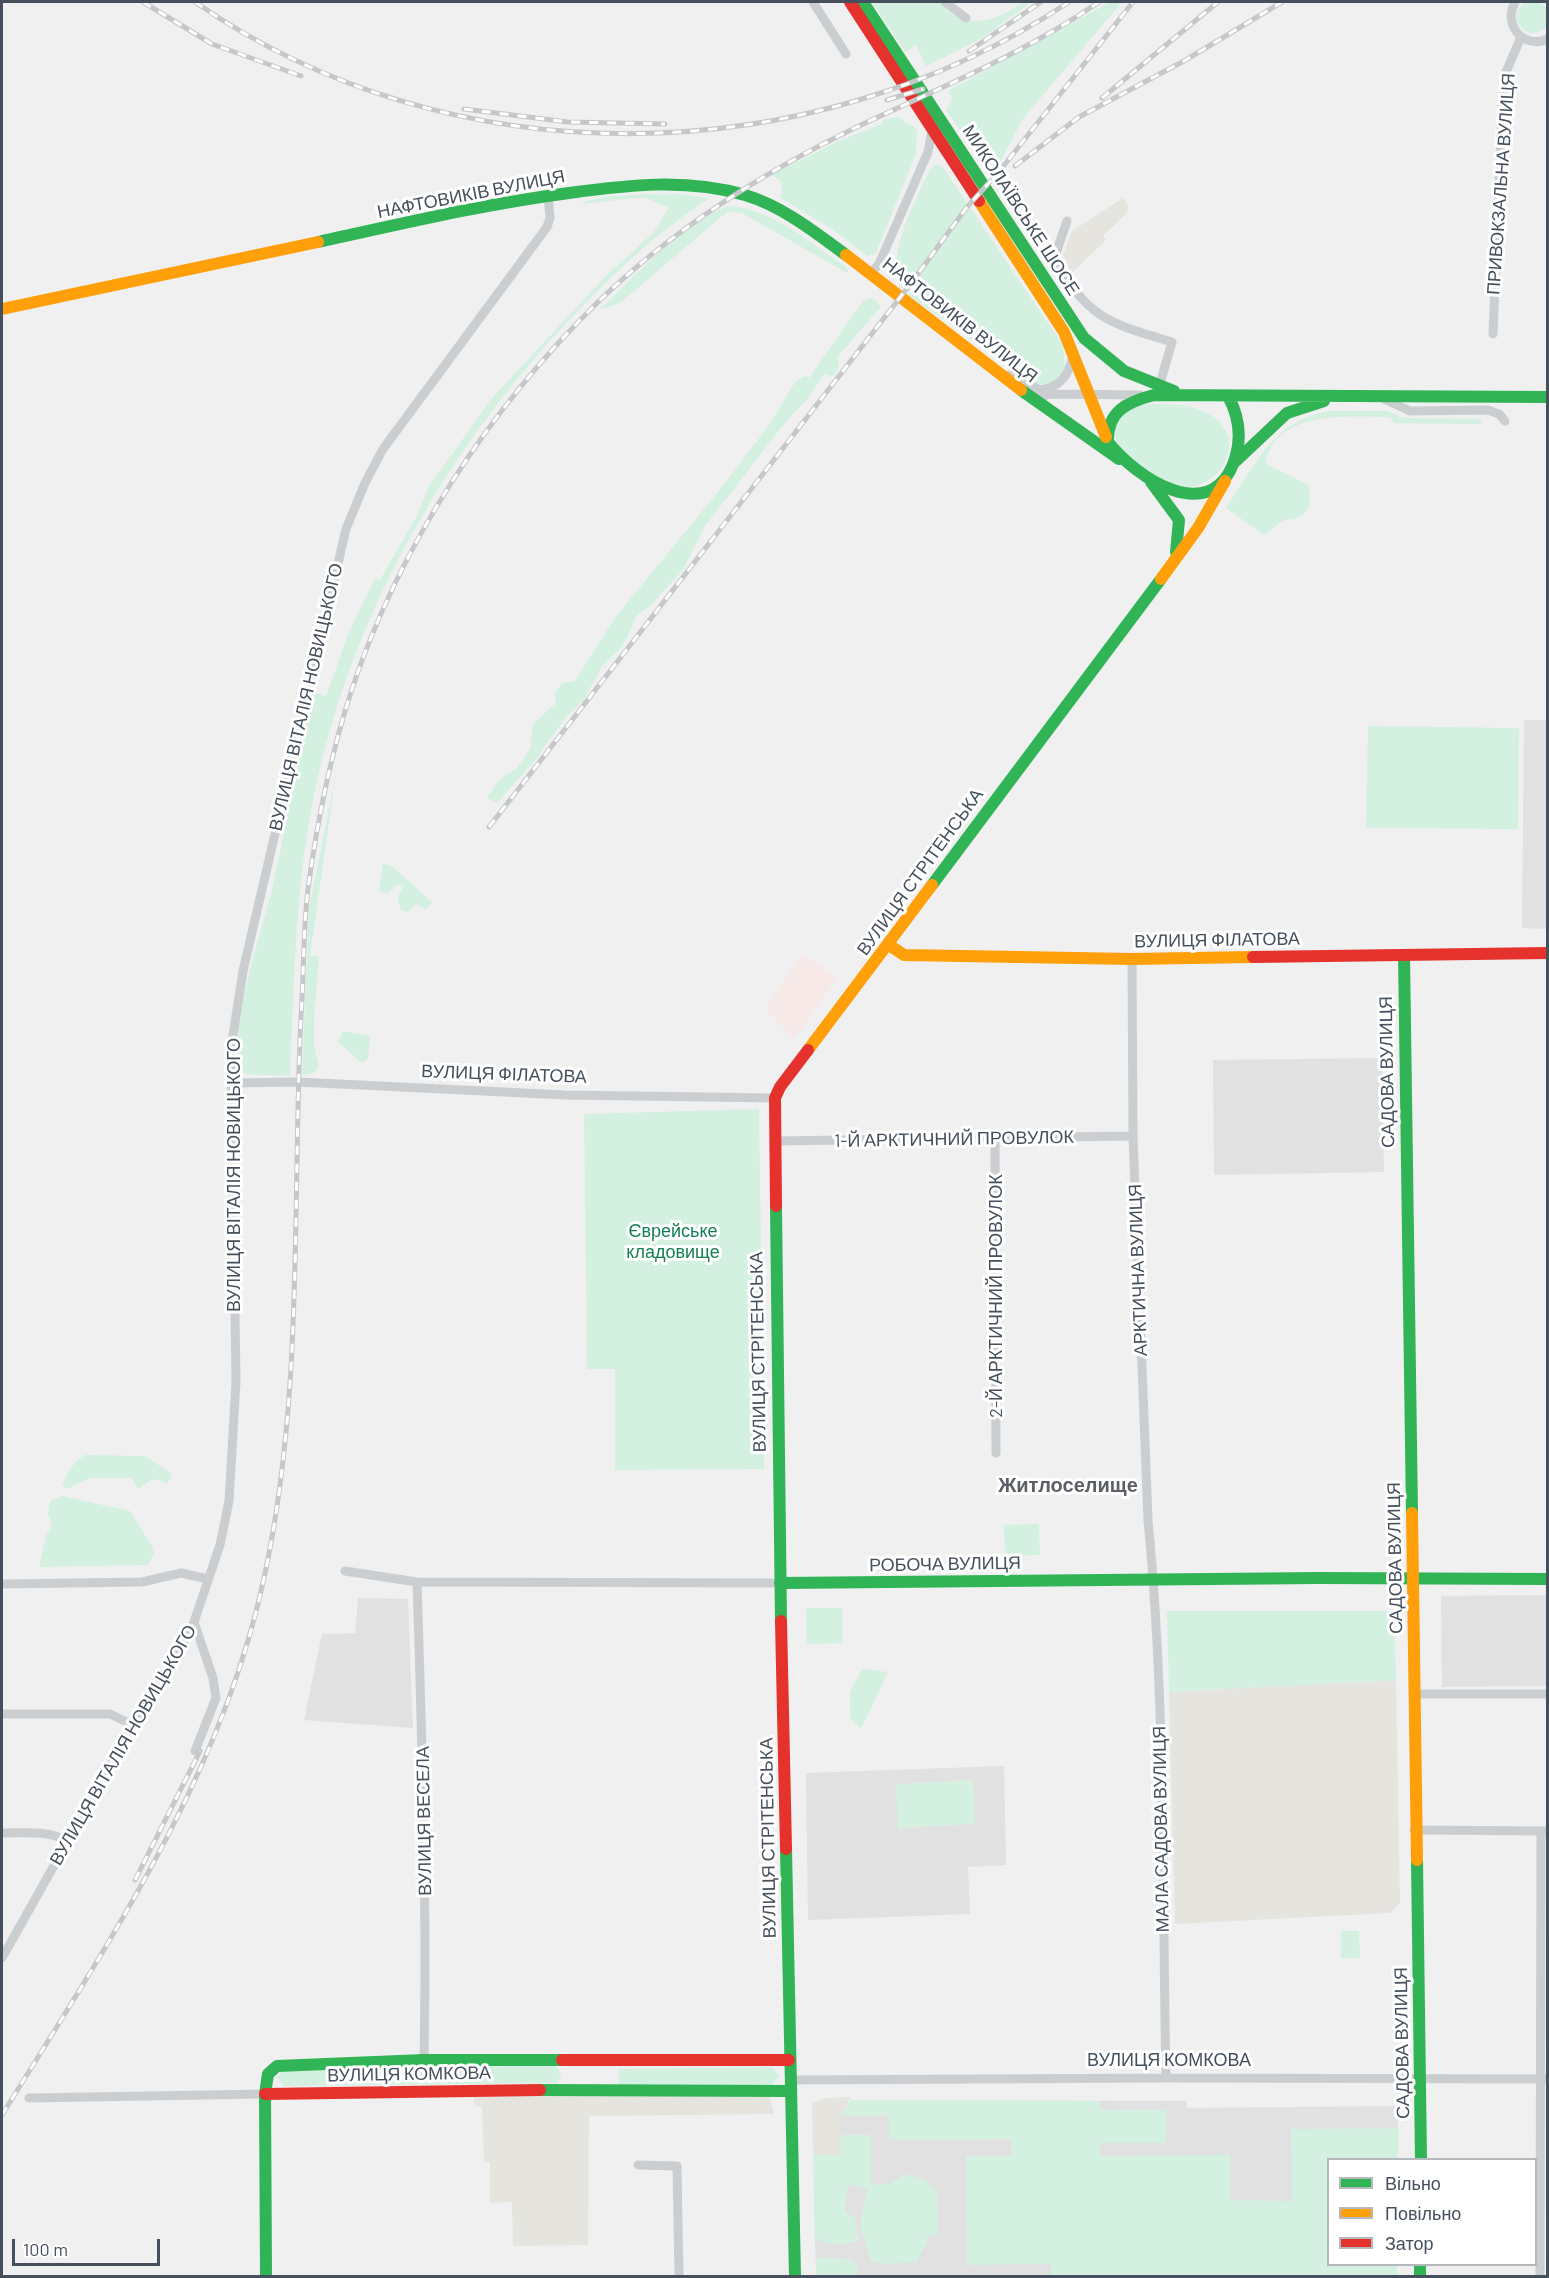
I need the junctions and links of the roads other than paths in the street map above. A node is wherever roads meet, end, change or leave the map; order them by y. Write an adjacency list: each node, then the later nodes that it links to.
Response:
1 (813, 2): 9 (street)
2 (850, 2): 10 (street, МИКОЛАЇВСЬКЕ ШОСЕ)
3 (863, 2): 17 (street, МИКОЛАЇВСЬКЕ ШОСЕ)
4 (945, 2): 6 (street)
5 (1515, 2): 7 (street)
6 (966, 18)
7 (1521, 37): 8 (street); 15 (street, ПРИВОКЗАЛЬНА ВУЛИЦЯ)
8 (1548, 39)
9 (846, 54)
10 (932, 130): 13 (street); 16 (street, МИКОЛАЇВСЬКЕ ШОСЕ)
11 (548, 195): 13 (street, НАФТОВИКІВ ВУЛИЦЯ); 14 (street, НАФТОВИКІВ ВУЛИЦЯ); 35 (street, ВУЛИЦЯ ВІТАЛІЯ НОВИЦЬКОГО)
12 (1067, 221): 17 (street)
13 (871, 273): 18 (street, НАФТОВИКІВ ВУЛИЦЯ)
14 (2, 309)
15 (1493, 334)
16 (1073, 349): 18 (street); 19 (street, МИКОЛАЇВСЬКЕ ШОСЕ)
17 (1157, 391): 19 (street, НАФТОВИКІВ ВУЛИЦЯ); 20 (street, МИКОЛАЇВСЬКЕ ШОСЕ); 25 (street)
18 (1035, 394): 19 (street, НАФТОВИКІВ ВУЛИЦЯ); 27 (street, НАФТОВИКІВ ВУЛИЦЯ)
19 (1089, 395): 25 (street, МИКОЛАЇВСЬКЕ ШОСЕ)
20 (1228, 396): 21 (street); 26 (street)
21 (1340, 397): 22 (street); 26 (street)
22 (1379, 397): 23 (street); 24 (street)
23 (1548, 397)
24 (1505, 421)
25 (1108, 442): 27 (street)
26 (1236, 461): 28 (street)
27 (1127, 465): 29 (street)
28 (1225, 481): 29 (street); 30 (street, ВУЛИЦЯ СТРІТЕНСЬКА)
29 (1151, 482): 30 (street, ВУЛИЦЯ СТРІТЕНСЬКА)
30 (1174, 559): 31 (street, ВУЛИЦЯ СТРІТЕНСЬКА)
31 (889, 945): 34 (street, ВУЛИЦЯ ФІЛАТОВА); 36 (street, ВУЛИЦЯ СТРІТЕНСЬКА)
32 (1548, 953): 33 (street, ВУЛИЦЯ ФІЛАТОВА)
33 (1404, 955): 34 (street, ВУЛИЦЯ ФІЛАТОВА); 42 (street, САДОВА ВУЛИЦЯ)
34 (1132, 959): 37 (street, АРКТИЧНА ВУЛИЦЯ)
35 (231, 1083): 36 (street, ВУЛИЦЯ ФІЛАТОВА); 43 (street, ВУЛИЦЯ ВІТАЛІЯ НОВИЦЬКОГО)
36 (775, 1098): 39 (street, ВУЛИЦЯ СТРІТЕНСЬКА)
37 (1133, 1136): 38 (street, 1-Й АРКТИЧНИЙ ПРОВУЛОК); 45 (street, АРКТИЧНА ВУЛИЦЯ)
38 (995, 1138): 39 (street, 1-Й АРКТИЧНИЙ ПРОВУЛОК); 40 (street, 2-Й АРКТИЧНИЙ ПРОВУЛОК)
39 (774, 1141): 47 (street, ВУЛИЦЯ СТРІТЕНСЬКА)
40 (996, 1454)
41 (345, 1571): 46 (street, РОБОЧА ВУЛИЦЯ)
42 (1413, 1578): 44 (street, РОБОЧА ВУЛИЦЯ); 45 (street, РОБОЧА ВУЛИЦЯ); 50 (street, САДОВА ВУЛИЦЯ)
43 (208, 1579): 48 (street); 49 (street, ВУЛИЦЯ ВІТАЛІЯ НОВИЦЬКОГО)
44 (1548, 1579)
45 (1154, 1580): 47 (street, РОБОЧА ВУЛИЦЯ); 62 (street, МАЛА САДОВА ВУЛИЦЯ)
46 (417, 1582): 47 (street, РОБОЧА ВУЛИЦЯ); 60 (street, ВУЛИЦЯ ВЕСЕЛА)
47 (780, 1583): 61 (street, ВУЛИЦЯ СТРІТЕНСЬКА)
48 (2, 1584)
49 (194, 1622): 53 (street, ВУЛИЦЯ ВІТАЛІЯ НОВИЦЬКОГО); 54 (street)
50 (1416, 1694): 51 (street); 55 (street, САДОВА ВУЛИЦЯ)
51 (1548, 1694)
52 (2, 1714): 53 (street)
53 (133, 1725): 58 (street, ВУЛИЦЯ ВІТАЛІЯ НОВИЦЬКОГО)
54 (195, 1751)
55 (1414, 1830): 56 (street); 63 (street, САДОВА ВУЛИЦЯ)
56 (1544, 1831): 64 (street)
57 (2, 1833): 58 (street)
58 (68, 1841): 59 (street, ВУЛИЦЯ ВІТАЛІЯ НОВИЦЬКОГО)
59 (2, 1958)
60 (424, 2060): 61 (street, ВУЛИЦЯ КОМКОВА); 66 (street, ВУЛИЦЯ КОМКОВА)
61 (789, 2060): 65 (street, ВУЛИЦЯ СТРІТЕНСЬКА)
62 (1166, 2078): 63 (street, ВУЛИЦЯ КОМКОВА); 65 (street, ВУЛИЦЯ КОМКОВА)
63 (1421, 2078): 64 (street, ВУЛИЦЯ КОМКОВА); 68 (street, САДОВА ВУЛИЦЯ)
64 (1545, 2079): 73 (street)
65 (790, 2086): 66 (street, ВУЛИЦЯ КОМКОВА); 72 (street, ВУЛИЦЯ СТРІТЕНСЬКА)
66 (265, 2094): 67 (street, ВУЛИЦЯ КОМКОВА); 70 (street)
67 (29, 2098)
68 (1421, 2158)
69 (638, 2164): 71 (street)
70 (266, 2277)
71 (679, 2277)
72 (795, 2277)
73 (1540, 2277)

